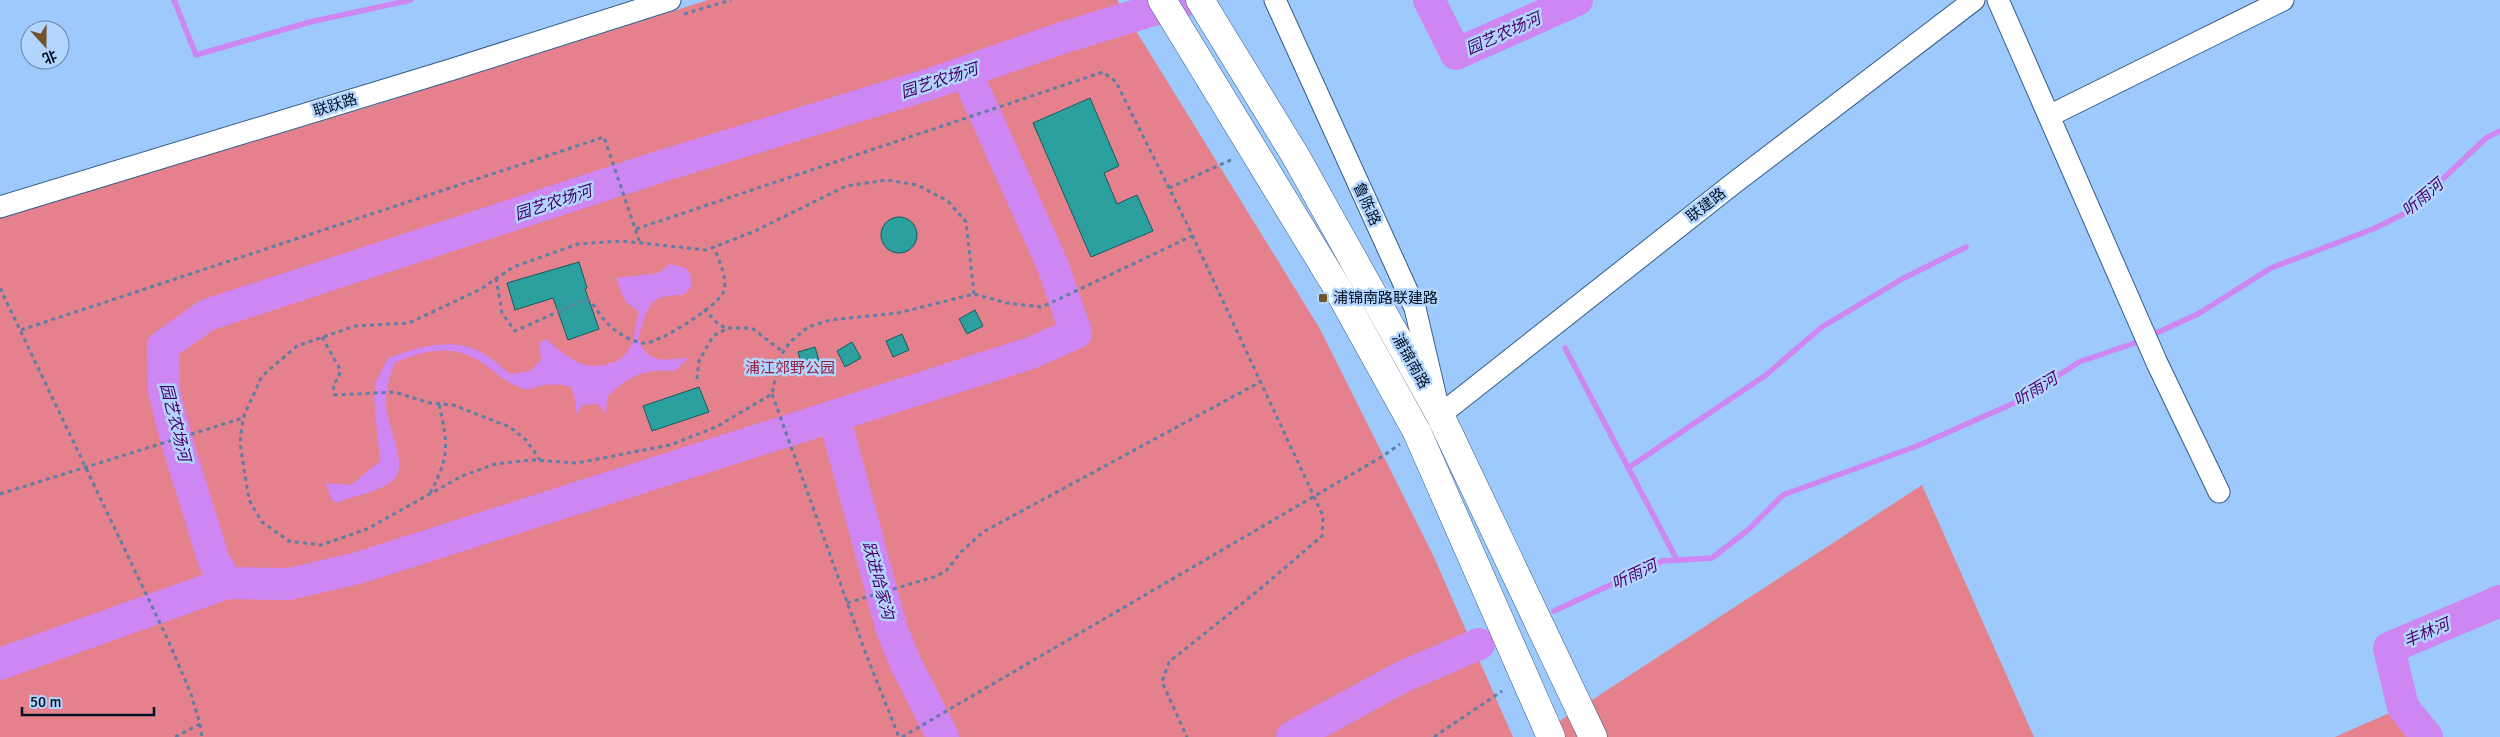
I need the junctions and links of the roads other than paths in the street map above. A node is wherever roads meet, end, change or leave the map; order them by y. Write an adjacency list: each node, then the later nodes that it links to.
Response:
1 (670, 0): 9 (street, 联跃路)
2 (1162, 0): 12 (main road, 浦锦南路)
3 (1275, 0): 10 (street, 鲁陈路)
4 (1974, 0): 10 (street, 联建路)
5 (1998, 0): 8 (street)
6 (2283, 0): 8 (street)
7 (1205, 8): 10 (main road, 浦锦南路)
8 (2049, 116): 11 (street)
9 (0, 207)
10 (1440, 415): 13 (main road, 浦锦南路)
11 (2219, 492)
12 (1551, 737)
13 (1593, 737)

